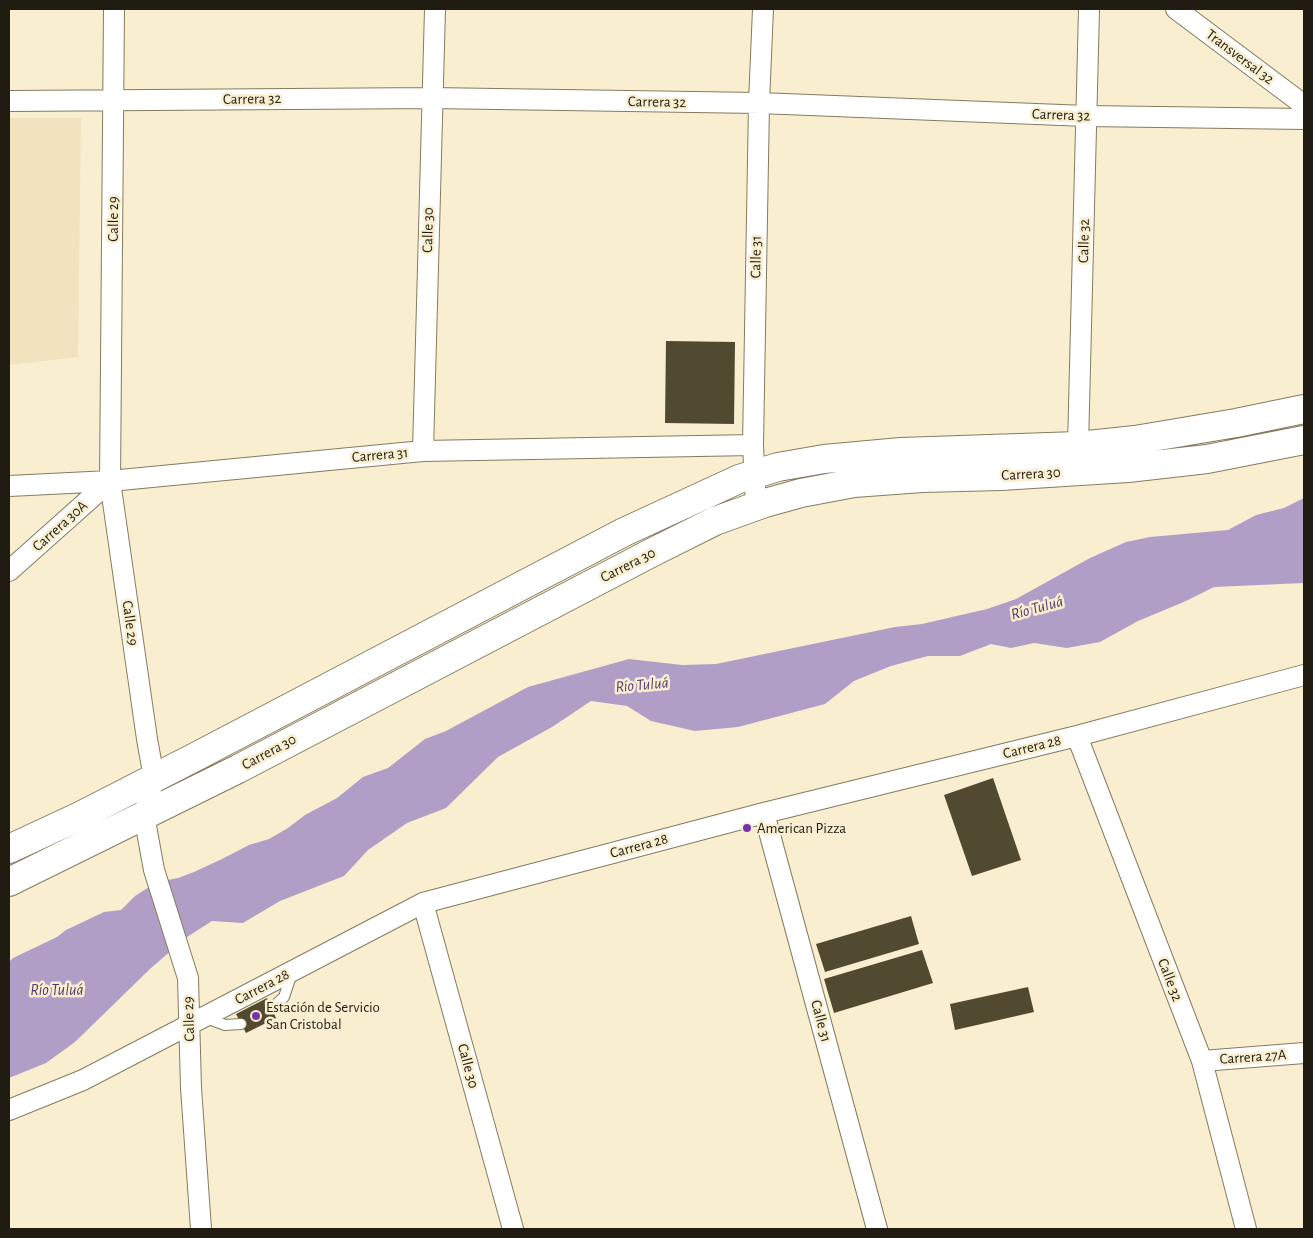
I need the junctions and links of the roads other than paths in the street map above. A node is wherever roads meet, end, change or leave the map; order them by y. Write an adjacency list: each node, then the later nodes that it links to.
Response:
1 (114, 9): 8 (street, Calle 29)
2 (435, 9): 6 (street, Calle 30)
3 (763, 9): 9 (street, Calle 31)
4 (1089, 9): 11 (street, Calle 32)
5 (1176, 9): 10 (street, Transversal 32)
6 (431, 98): 8 (street, Carrera 32); 9 (street, Carrera 32); 17 (street, Calle 30)
7 (9, 101): 8 (street, Carrera 32)
8 (114, 101): 20 (street, Calle 29)
9 (759, 103): 11 (street, Carrera 32); 15 (street, Calle 31)
10 (1304, 105)
11 (1086, 116): 12 (street, Carrera 32); 16 (street, Calle 32)
12 (1304, 119)
13 (1304, 409): 16 (main road, Carrera 30)
14 (1304, 440): 18 (main road, Carrera 30)
15 (753, 445): 17 (street, Carrera 31); 19 (street, Calle 31)
16 (1078, 446): 18 (street, Calle 32); 19 (main road, Carrera 30)
17 (423, 452): 20 (street, Carrera 31)
18 (1072, 472): 22 (main road, Carrera 30)
19 (754, 474): 22 (street, Calle 31); 26 (main road, Carrera 30)
20 (110, 481): 21 (street, Carrera 31); 23 (street, Carrera 30A); 26 (street, Calle 29)
21 (9, 486)
22 (756, 506): 28 (main road, Carrera 30)
23 (9, 571)
24 (1304, 675): 25 (street, Carrera 28)
25 (1077, 736): 27 (street, Carrera 28); 37 (street, Calle 32)
26 (154, 778): 28 (street, Calle 29); 29 (main road, Carrera 30)
27 (764, 813): 31 (street, Carrera 28); 41 (street, Calle 31)
28 (144, 815): 30 (main road, Carrera 30); 34 (street, Calle 29)
29 (9, 849)
30 (9, 882)
31 (423, 903): 32 (street, Carrera 28); 40 (street, Calle 30)
32 (293, 971): 33 (lane); 34 (street, Carrera 28)
33 (272, 1008)
34 (197, 1022): 35 (lane); 38 (street, Carrera 28); 39 (street, Calle 29)
35 (241, 1024)
36 (1304, 1053): 37 (street, Carrera 27A)
37 (1202, 1061): 42 (street, Calle 32)
38 (9, 1110)
39 (201, 1229)
40 (513, 1229)
41 (877, 1229)
42 (1246, 1229)

